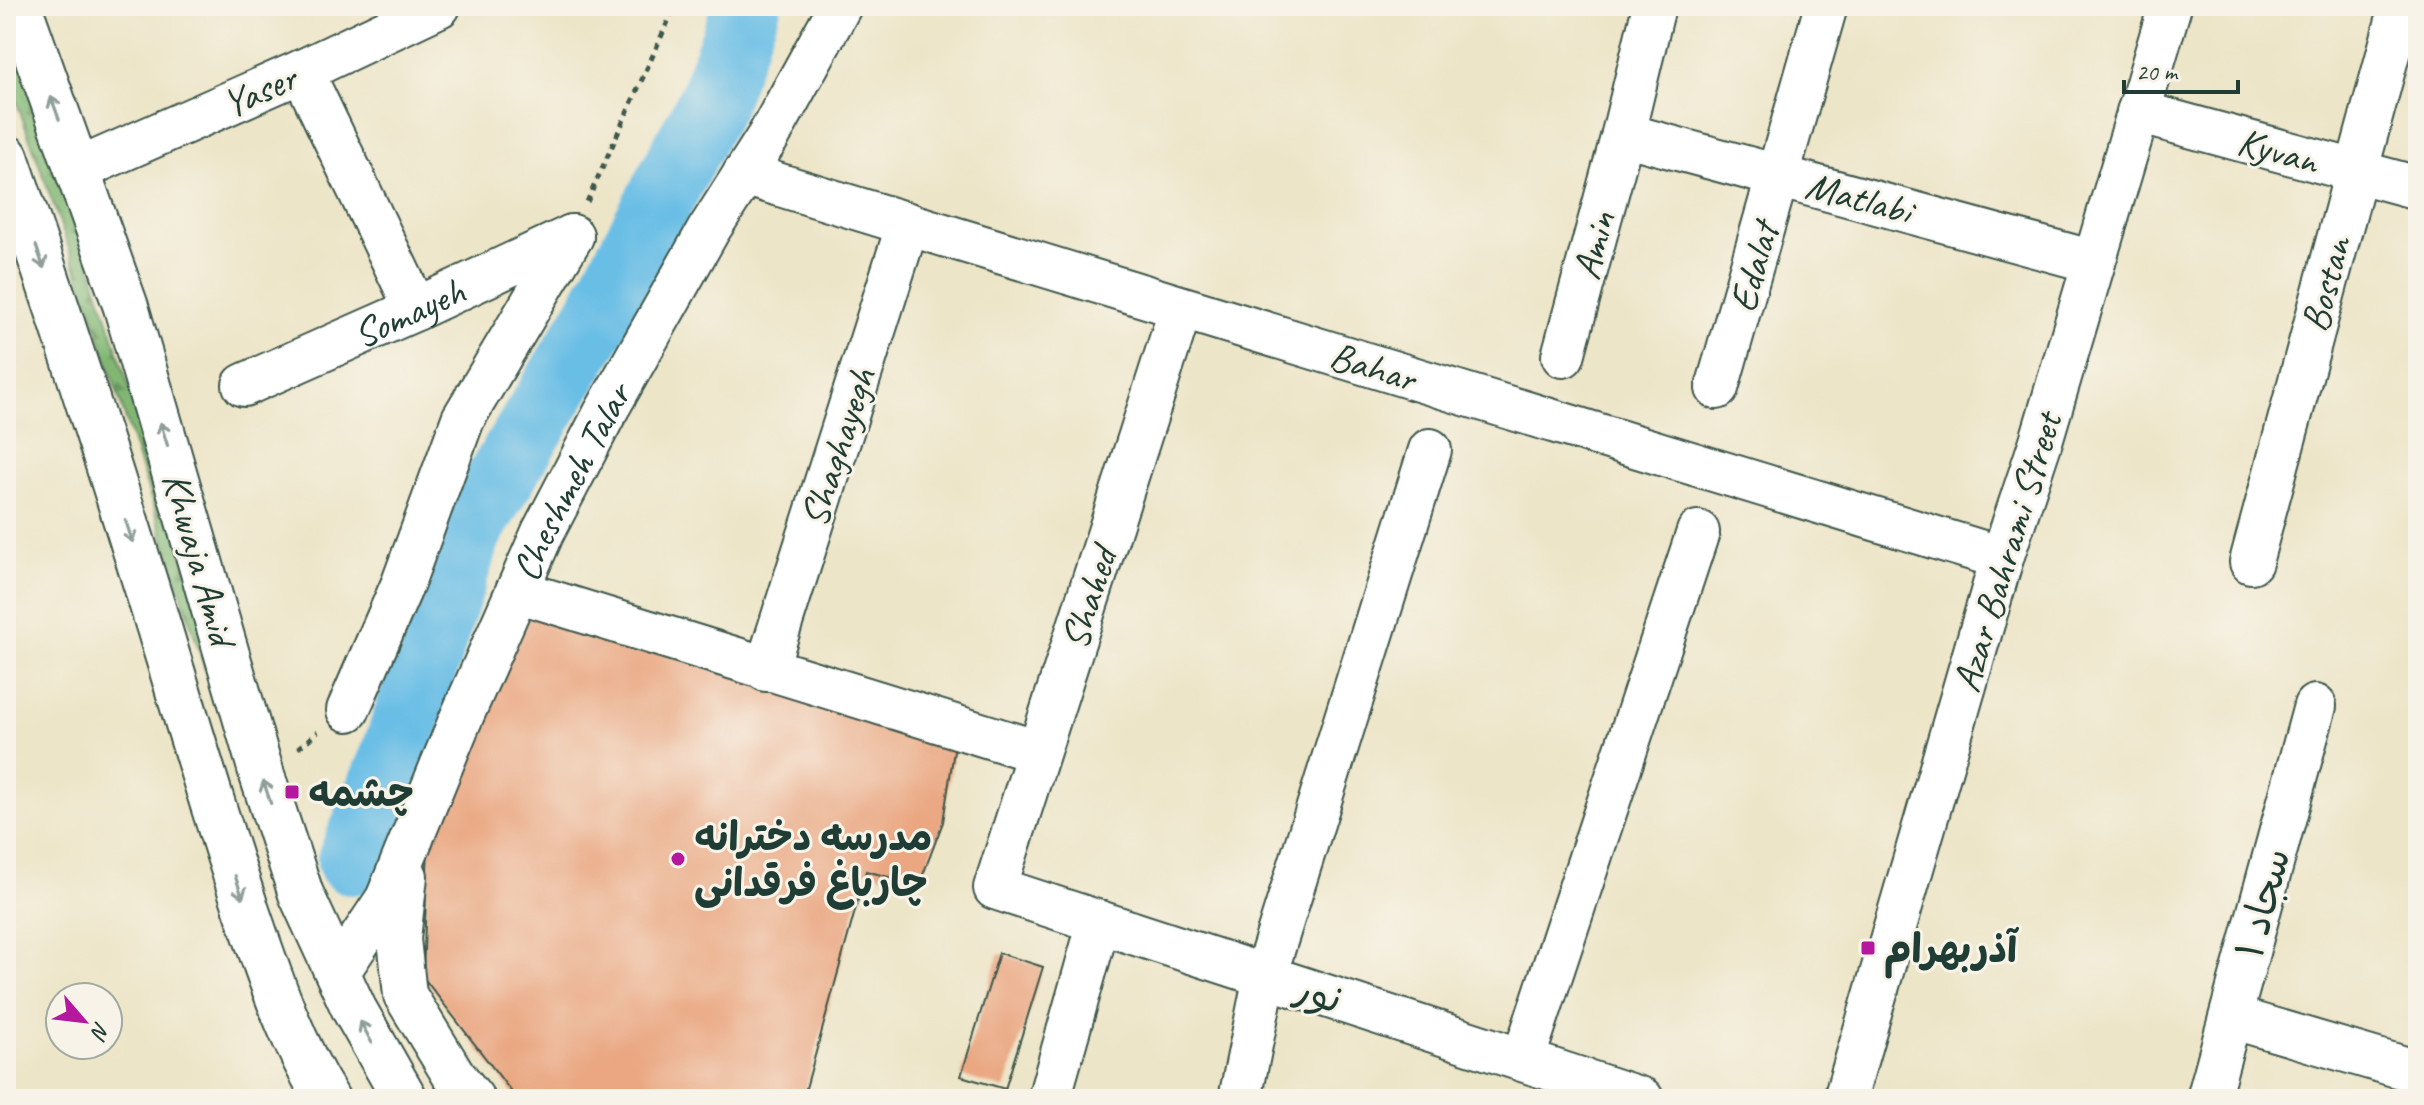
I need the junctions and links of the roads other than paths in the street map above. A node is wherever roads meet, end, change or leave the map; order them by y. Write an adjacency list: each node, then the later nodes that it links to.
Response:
1 (19, 6): 12 (main road, Khwaja Amid, one-way to 1)
2 (439, 6): 8 (street, Yaser)
3 (840, 6): 14 (street, Cheshmeh Talar)
4 (1654, 6): 10 (street, Amin)
5 (1826, 6): 15 (street, Edalat)
6 (2170, 6): 9 (street, Azar Bahrami Street)
7 (2401, 6): 13 (street, Bostan)
8 (302, 71): 12 (street, Yaser); 20 (street)
9 (2138, 112): 13 (street, Kyvan); 18 (street, Azar Bahrami Street)
10 (1623, 134): 15 (street, Matlabi); 21 (street, Amin)
11 (6, 157): 41 (main road, Khwaja Amid, one-way to 41)
12 (77, 170): 36 (main road, Khwaja Amid, one-way to 12)
13 (2355, 171): 16 (street, Kyvan); 27 (street, Bostan)
14 (744, 174): 17 (street, Bahar); 28 (street, Cheshmeh Talar)
15 (1779, 175): 18 (street, Matlabi); 23 (street, Edalat)
16 (2418, 188)
17 (908, 224): 19 (street, Bahar); 29 (street, Shaghayegh)
18 (2094, 262): 26 (street, Azar Bahrami Street)
19 (1181, 308): 26 (street, Bahar); 32 (street, Shahed)
20 (416, 309): 22 (street, Somayeh); 31 (street, Somayeh)
21 (1563, 356)
22 (244, 385)
23 (1717, 388)
24 (1430, 450): 37 (street)
25 (1698, 532): 39 (street)
26 (2002, 558): 47 (street, Azar Bahrami Street)
27 (2251, 562)
28 (517, 591): 29 (street); 33 (street, Cheshmeh Talar)
29 (766, 670): 32 (street)
30 (2315, 706): 38 (street, سجاد ۱)
31 (348, 710)
32 (1038, 752): 34 (street, Shahed)
33 (408, 847): 36 (street, Cheshmeh Talar); 43 (street)
34 (995, 888): 35 (street, نور)
35 (1099, 922): 37 (street, نور); 44 (street)
36 (337, 974): 42 (main road, Khwaja Amid, one-way to 36)
37 (1265, 976): 39 (street, نور); 45 (street)
38 (2231, 1017): 40 (street); 48 (street, سجاد ۱)
39 (1523, 1060): 46 (street, نور)
40 (2418, 1072)
41 (327, 1099)
42 (405, 1099)
43 (473, 1099)
44 (1049, 1099)
45 (1240, 1099)
46 (1642, 1099)
47 (1845, 1099)
48 (2208, 1099)

